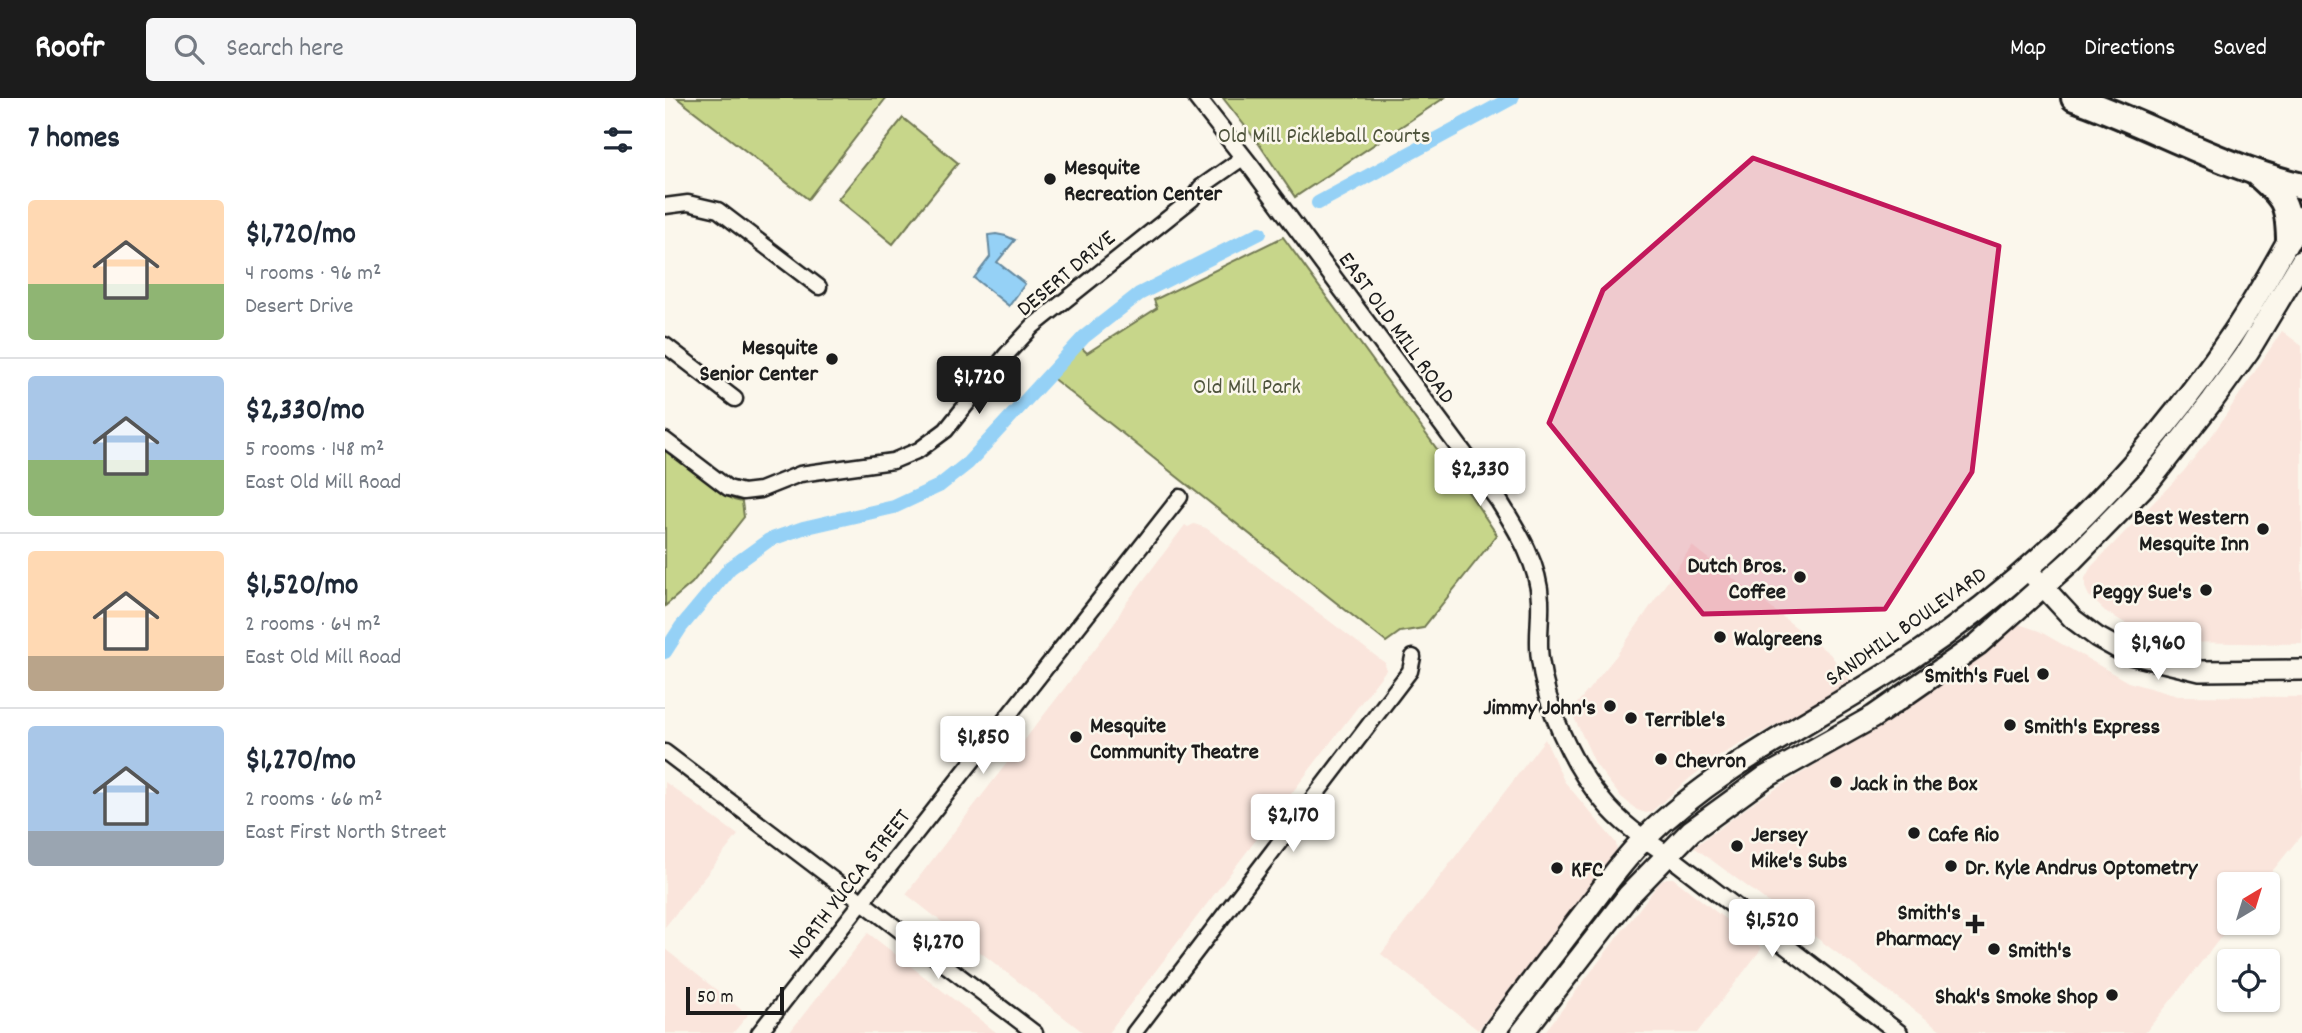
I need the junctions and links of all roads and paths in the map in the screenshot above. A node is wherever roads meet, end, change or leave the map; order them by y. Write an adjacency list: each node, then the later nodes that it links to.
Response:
1 (1197, 98): 3 (street, EAST OLD MILL ROAD)
2 (2074, 98): 4 (highway)
3 (1244, 157): 14 (street, DESERT DRIVE); 21 (street, EAST OLD MILL ROAD)
4 (2255, 172): 5 (highway); 8 (highway)
5 (2302, 186)
6 (665, 206): 10 (street)
7 (2302, 216): 8 (main road, SANDHILL BOULEVARD)
8 (2290, 238): 11 (main road, SANDHILL BOULEVARD)
9 (2302, 261): 11 (main road, SANDHILL BOULEVARD)
10 (819, 287)
11 (2264, 304): 16 (main road, SANDHILL BOULEVARD); 17 (main road, SANDHILL BOULEVARD)
12 (665, 345): 13 (street)
13 (735, 399)
14 (665, 440)
15 (1180, 497): 23 (street, NORTH YUCCA STREET)
16 (2027, 569): 17 (main road); 21 (main road, SANDHILL BOULEVARD)
17 (2044, 587): 19 (main road); 22 (main road, SANDHILL BOULEVARD)
18 (1413, 657): 27 (street)
19 (2302, 670)
20 (665, 752): 23 (street)
21 (1643, 839): 22 (street, EAST OLD MILL ROAD); 24 (main road, SANDHILL BOULEVARD)
22 (1668, 855): 29 (main road, SANDHILL BOULEVARD); 30 (street, EAST OLD MILL ROAD)
23 (863, 901): 25 (street, NORTH YUCCA STREET); 26 (street)
24 (1505, 1023): 28 (main road, SANDHILL BOULEVARD)
25 (759, 1033)
26 (1035, 1033)
27 (1134, 1033)
28 (1493, 1033)
29 (1522, 1033)
30 (1899, 1033)

